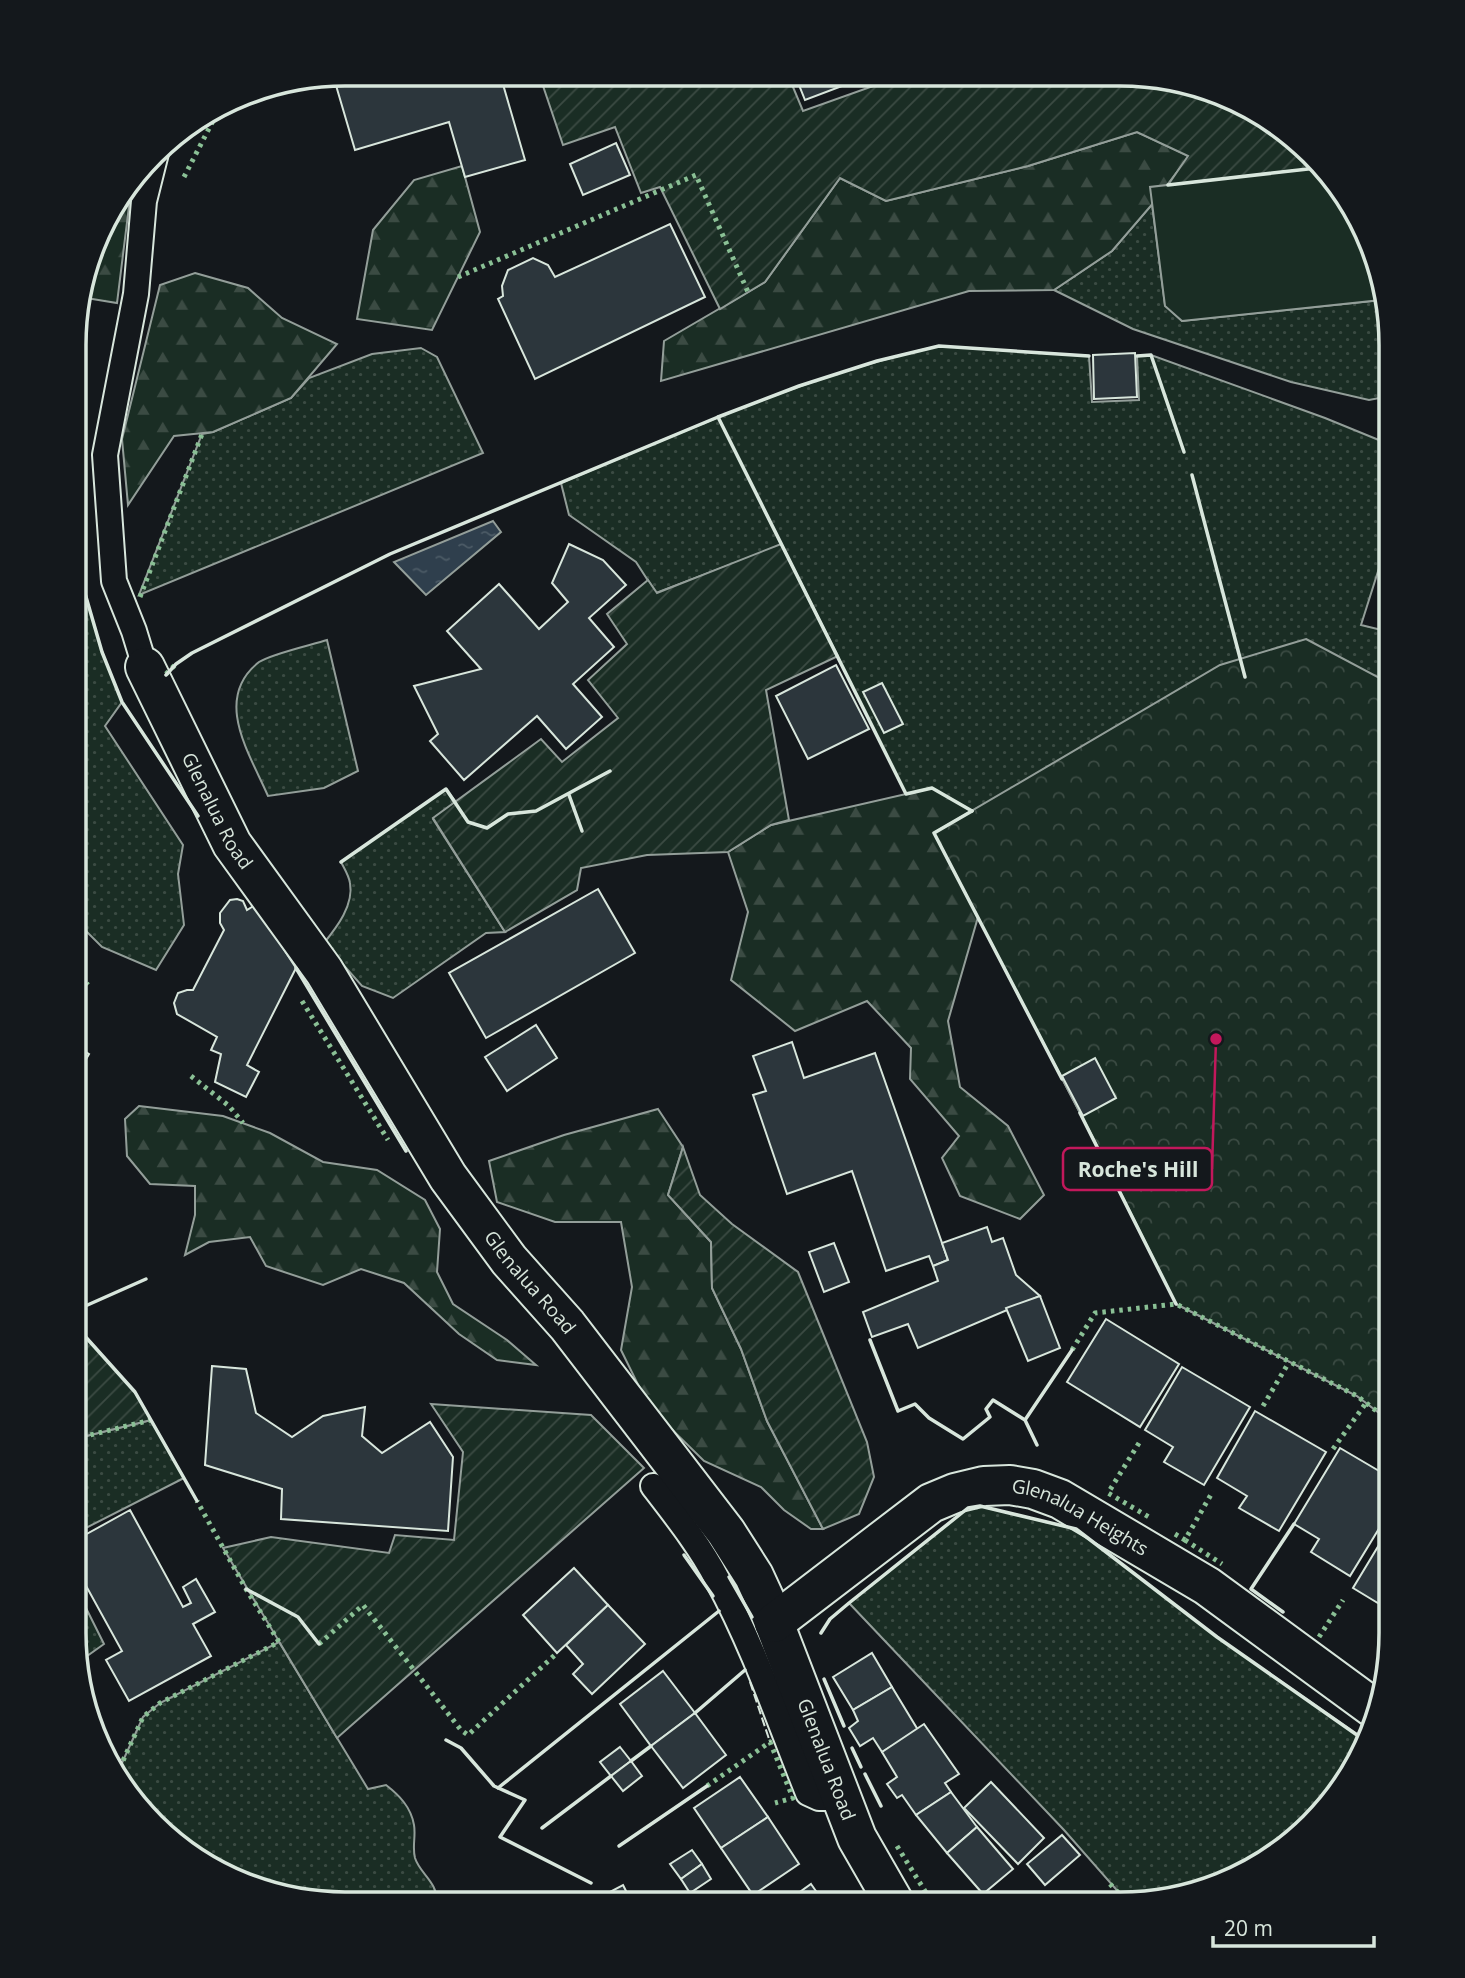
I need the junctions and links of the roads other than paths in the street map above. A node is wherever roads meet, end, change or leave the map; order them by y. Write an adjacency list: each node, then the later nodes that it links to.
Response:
1 (151, 173): 2 (lane)
2 (145, 667): 4 (street, Glenalua Road)
3 (653, 1486): 6 (lane)
4 (774, 1623): 5 (street, Glenalua Heights); 6 (street, Glenalua Road)
5 (1369, 1705)
6 (842, 1798): 7 (street, Glenalua Road)
7 (888, 1892)

